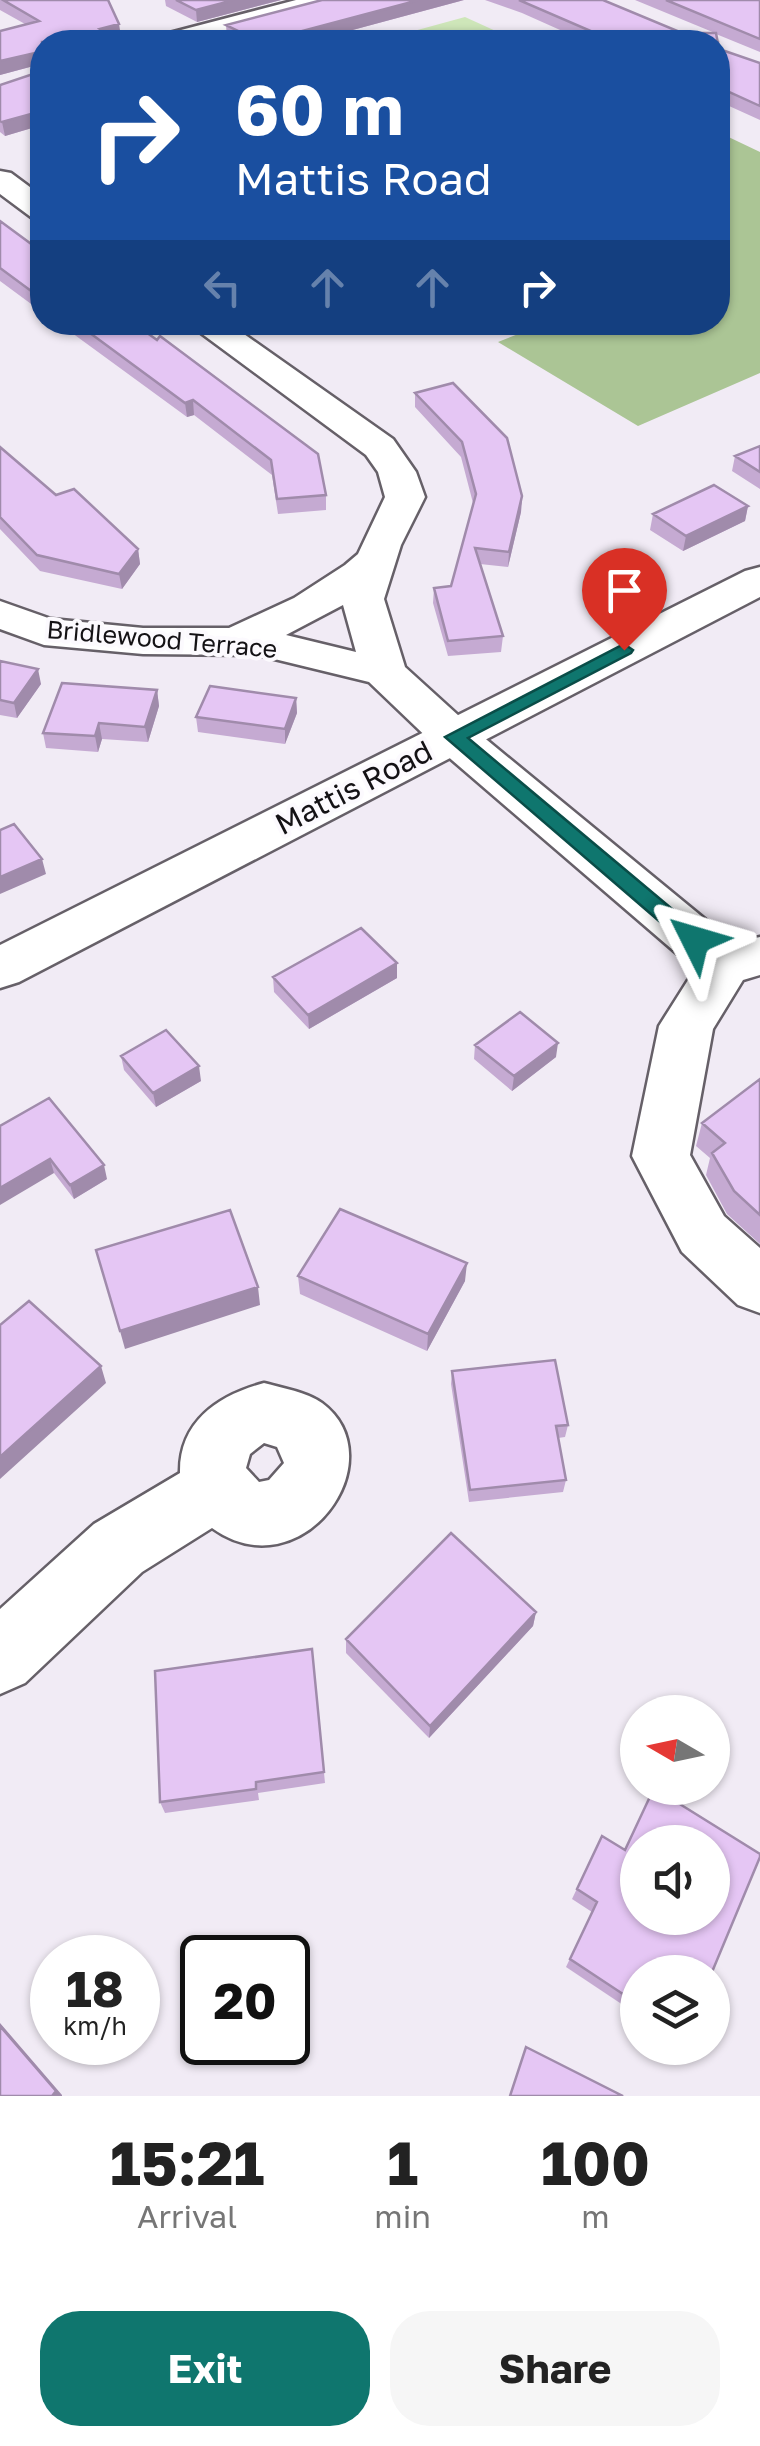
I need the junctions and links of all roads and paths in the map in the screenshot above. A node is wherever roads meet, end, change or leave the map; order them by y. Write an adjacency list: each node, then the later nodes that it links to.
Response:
1 (326, 0): 2 (street)
2 (217, 30)
3 (0, 180): 4 (street)
4 (30, 201)
5 (221, 335): 6 (street)
6 (376, 559): 9 (street); 10 (street)
7 (760, 580): 11 (street, Mattis Road)
8 (0, 614): 9 (street, Bridlewood Terrace)
9 (234, 642): 10 (street, Bridlewood Terrace)
10 (384, 672): 11 (street)
11 (454, 737): 12 (street); 13 (street, Mattis Road)
12 (742, 960): 14 (street)
13 (0, 968)
14 (760, 1286)
15 (220, 1486): 16 (street)
16 (0, 1658)

